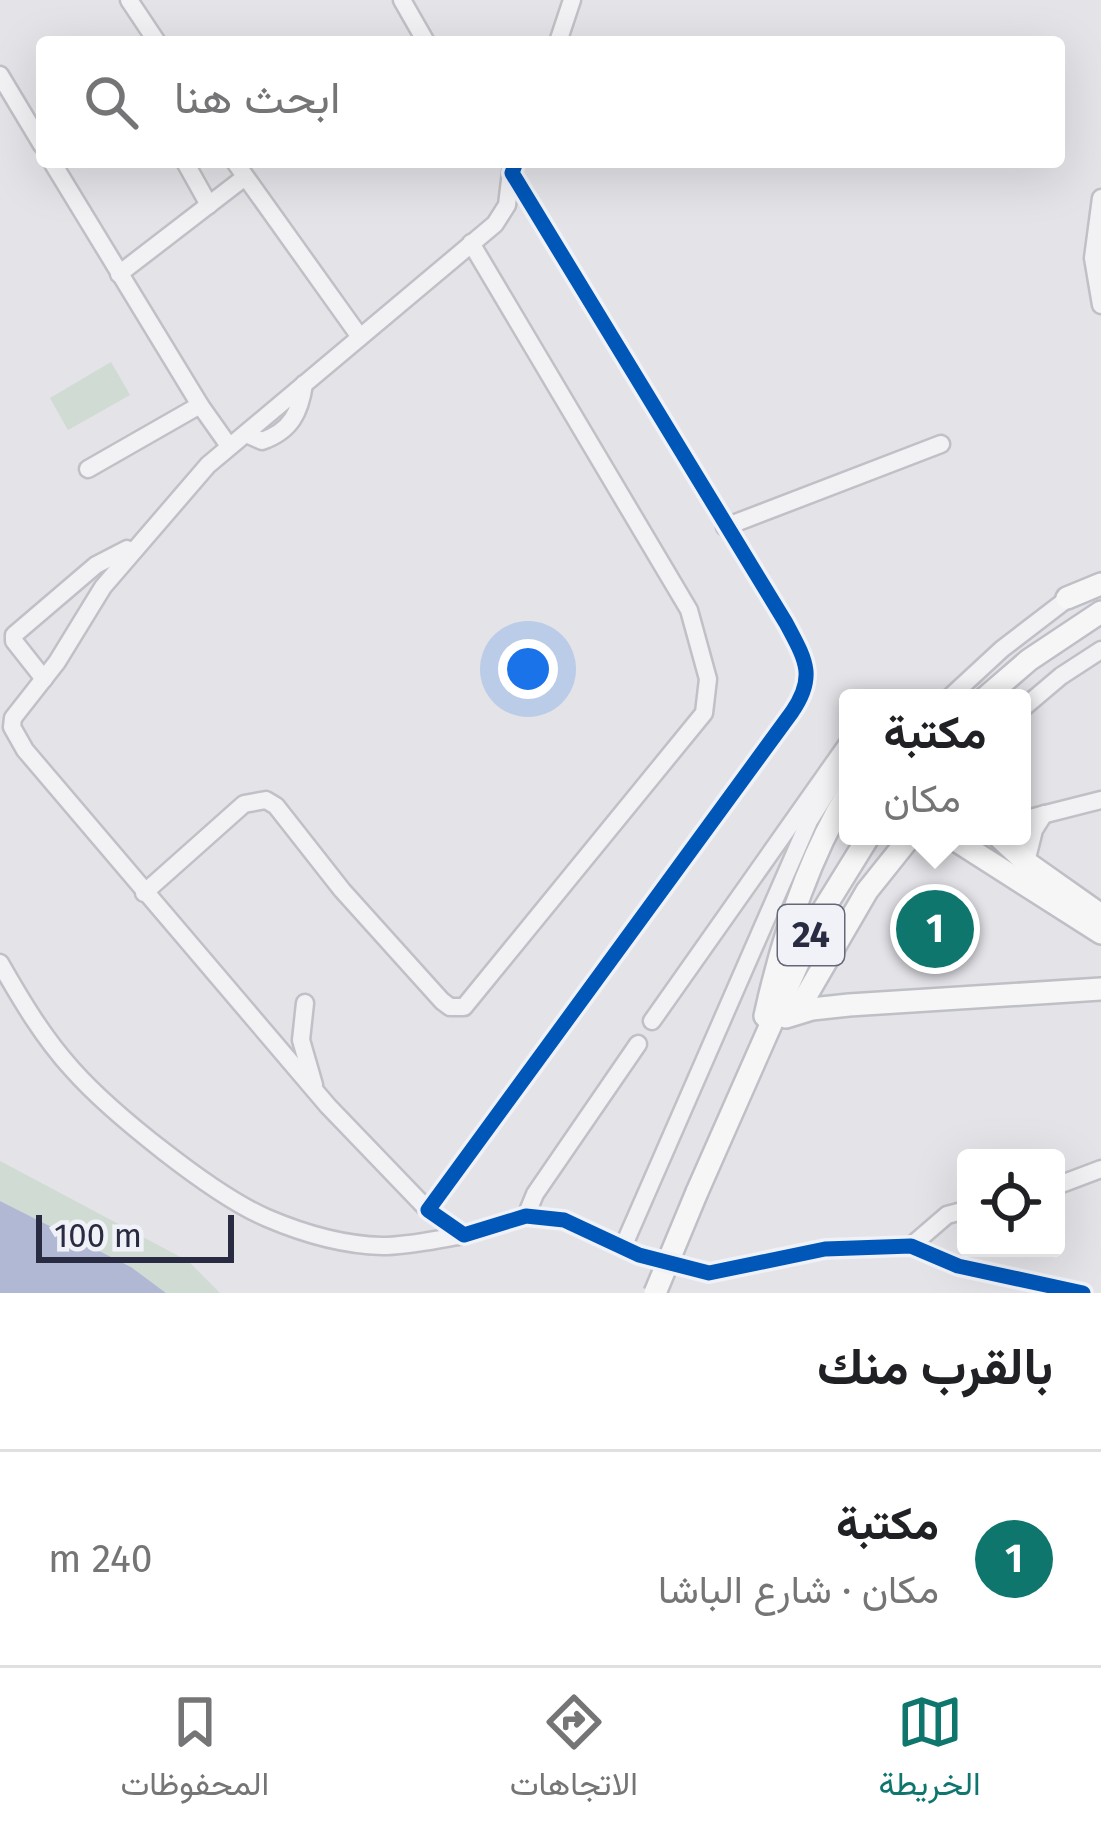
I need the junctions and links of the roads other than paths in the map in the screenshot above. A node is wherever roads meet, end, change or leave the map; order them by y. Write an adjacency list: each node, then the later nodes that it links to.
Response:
1 (129, 0): 4 (street)
2 (402, 0): 5 (street)
3 (572, 0): 6 (street)
4 (153, 36)
5 (423, 36)
6 (560, 36)
7 (1, 78): 8 (street)
8 (36, 135)
9 (56, 168): 17 (street)
10 (188, 168): 15 (street)
11 (510, 168): 16 (street)
12 (511, 168): 24 (street)
13 (240, 170): 15 (street); 19 (street)
14 (1101, 198): 18 (street)
15 (209, 205): 17 (street)
16 (471, 243): 19 (street); 47 (street)
17 (119, 274): 20 (street)
18 (1101, 305)
19 (360, 337): 22 (street)
20 (200, 405): 22 (street); 23 (street)
21 (941, 444): 24 (street)
22 (229, 446): 25 (street)
23 (88, 469)
24 (724, 527): 61 (street)
25 (138, 542): 30 (street); 30 (street)
26 (1101, 580): 27 (main road)
27 (1067, 598): 31 (street)
28 (1101, 609): 32 (main road)
29 (1101, 650): 33 (street)
30 (44, 679): 47 (street)
31 (959, 689)
32 (997, 689)
33 (1031, 701)
34 (839, 768): 54 (street)
35 (839, 770): 66 (street)
36 (1101, 800): 38 (street)
37 (839, 811): 57 (main road)
38 (1044, 814): 39 (street); 40 (street)
39 (1031, 818)
40 (1031, 842)
41 (863, 845): 55 (main road, 24)
42 (903, 845): 53 (main road)
43 (964, 845): 49 (main road)
44 (1008, 845): 46 (main road)
45 (1030, 845): 46 (street)
46 (1026, 862): 48 (main road)
47 (144, 893): 58 (street)
48 (1101, 915)
49 (1101, 933)
50 (0, 963): 64 (street)
51 (1101, 989): 53 (main road)
52 (305, 1003): 58 (street)
53 (786, 1017): 55 (main road)
54 (652, 1022)
55 (766, 1041): 57 (main road, 24)
56 (638, 1044): 63 (street)
57 (752, 1072): 67 (main road, 24, bridge)
58 (316, 1091): 61 (street)
59 (1101, 1169): 60 (street)
60 (1065, 1183)
61 (428, 1210): 64 (street)
62 (957, 1212): 65 (street)
63 (526, 1216): 64 (street); 66 (street)
64 (464, 1235)
65 (911, 1246): 66 (street); 68 (street)
66 (623, 1247)
67 (655, 1293)
68 (1083, 1293)

